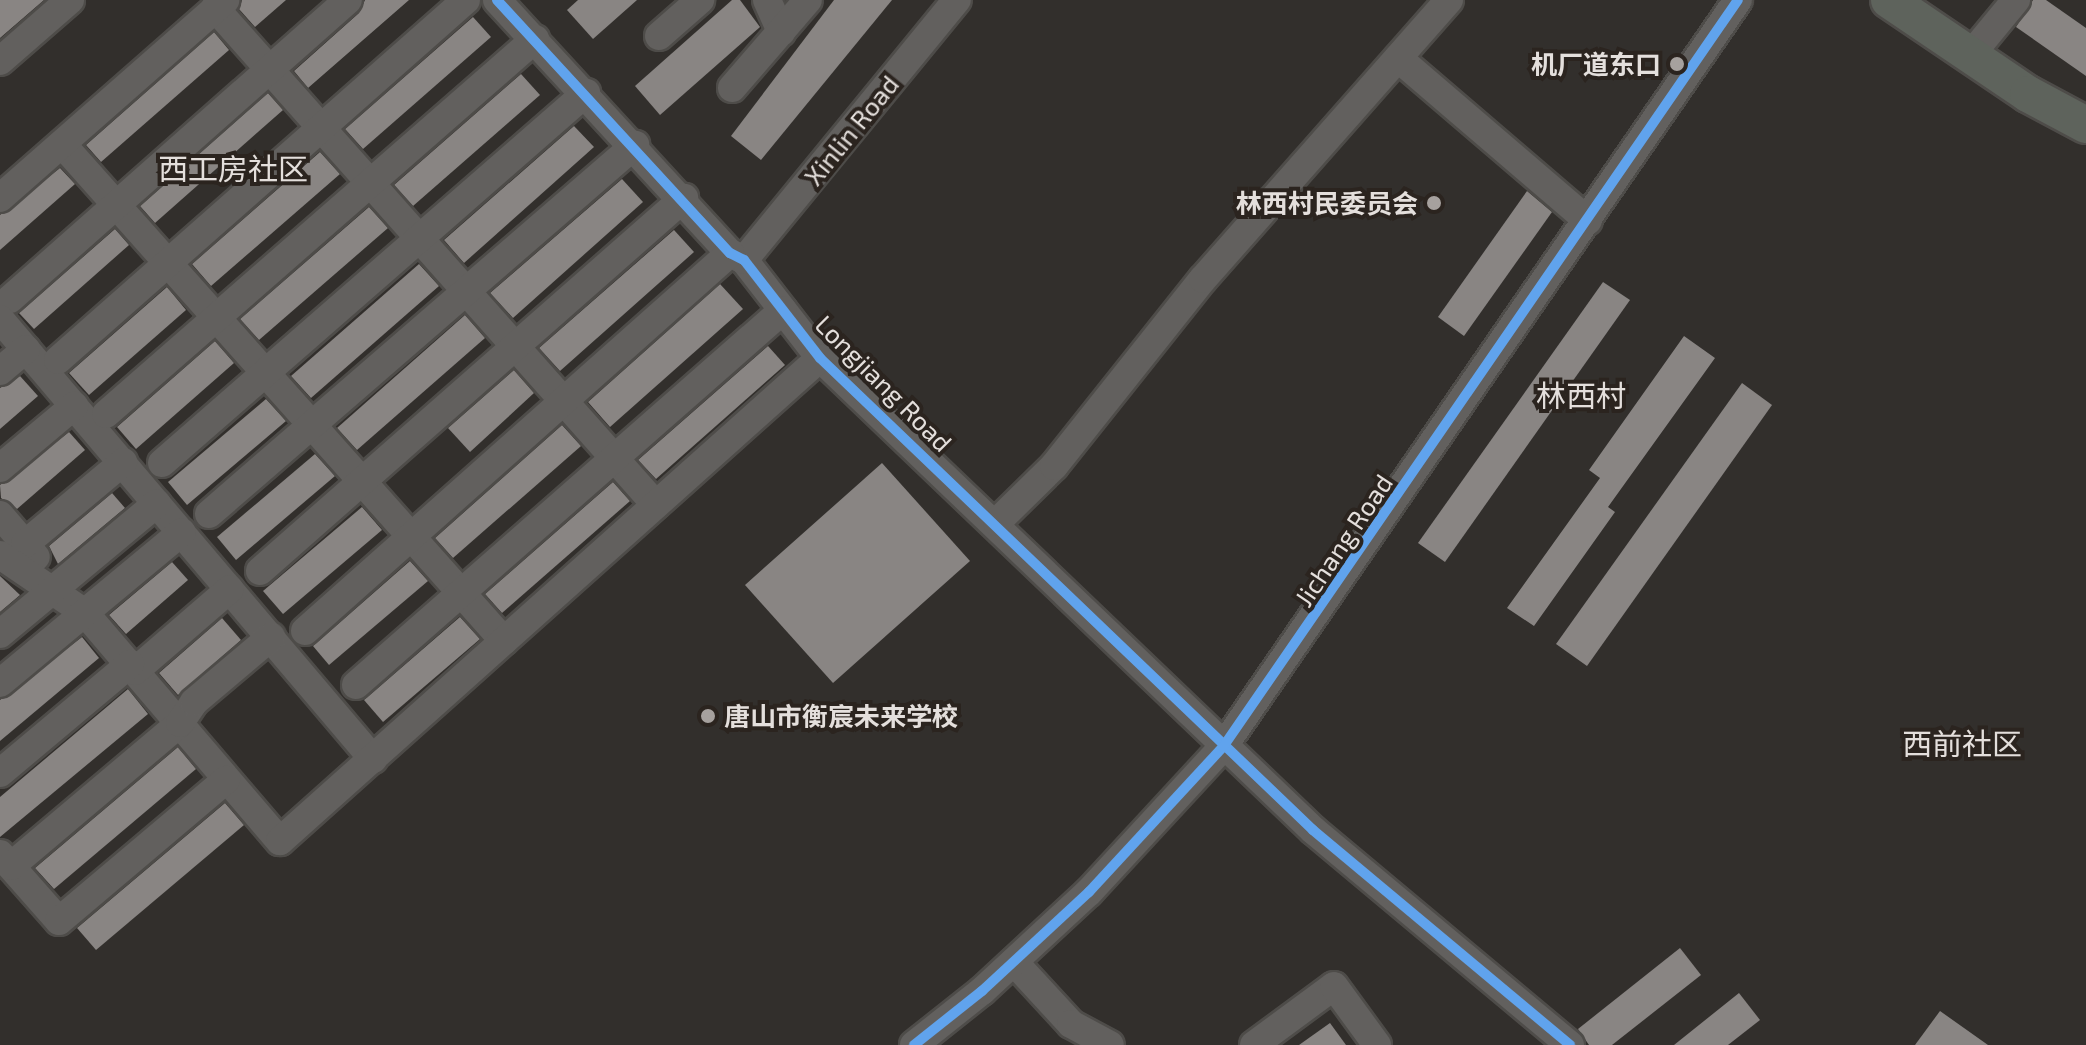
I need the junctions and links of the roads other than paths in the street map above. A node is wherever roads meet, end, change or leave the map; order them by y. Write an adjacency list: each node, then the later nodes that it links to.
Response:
1 (70, 0): 19 (street)
2 (348, 0): 20 (street)
3 (466, 0): 24 (street)
4 (497, 0): 16 (street, Longjiang Road)
5 (700, 0): 15 (street)
6 (767, 0): 14 (street)
7 (808, 0): 14 (street)
8 (957, 0): 33 (street, Xinlin Road)
9 (1449, 0): 18 (street)
10 (1738, 0): 31 (street, Jichang Road)
11 (1889, 0): 17 (main road)
12 (2016, 0): 17 (street)
13 (220, 4): 20 (street); 25 (street)
14 (781, 32): 21 (street)
15 (659, 36)
16 (535, 39): 22 (street, Longjiang Road); 27 (street)
17 (1969, 57): 23 (main road)
18 (1398, 58): 31 (street); 58 (street)
19 (0, 61)
20 (269, 70): 24 (street); 30 (street)
21 (732, 88)
22 (586, 93): 26 (street, Longjiang Road); 32 (street)
23 (2086, 125)
24 (321, 128): 27 (street); 34 (street)
25 (62, 144): 28 (street); 30 (street)
26 (635, 145): 29 (street, Longjiang Road); 35 (street)
27 (369, 182): 32 (street); 38 (street)
28 (0, 198)
29 (684, 198): 33 (street, Longjiang Road); 39 (street)
30 (117, 205): 34 (street); 36 (street)
31 (1588, 221): 75 (street, Jichang Road)
32 (419, 238): 35 (street); 44 (street)
33 (737, 256): 37 (street, Longjiang Road); 45 (street, Xinlin Road)
34 (168, 263): 38 (street); 42 (street)
35 (466, 292): 39 (street); 48 (street)
36 (5, 309): 40 (street)
37 (783, 310): 41 (street, Longjiang Road); 49 (street)
38 (217, 318): 44 (street); 47 (street)
39 (515, 347): 45 (street); 53 (street)
40 (26, 349): 43 (street); 46 (street)
41 (820, 358): 55 (street); 58 (street, Longjiang Road)
42 (58, 360)
43 (0, 371)
44 (265, 373): 48 (street); 51 (street)
45 (564, 402): 49 (street); 60 (street, Xinlin Road)
46 (74, 406): 50 (street); 52 (street)
47 (106, 414)
48 (312, 425): 53 (street); 56 (street)
49 (614, 458): 55 (street); 65 (street)
50 (123, 462): 54 (street); 61 (street)
51 (162, 463)
52 (0, 468)
53 (362, 482): 60 (street); 62 (street)
54 (157, 503): 59 (street); 64 (street)
55 (656, 505): 70 (street)
56 (209, 514)
57 (0, 515): 61 (street)
58 (997, 522): 75 (street, Longjiang Road)
59 (182, 532): 63 (street); 66 (street)
60 (411, 537): 65 (street); 67 (street, Xinlin Road)
61 (7, 555): 64 (street)
62 (260, 571)
63 (230, 589): 69 (street); 71 (street)
64 (50, 593): 66 (street); 68 (street)
65 (461, 593): 70 (street); 73 (street)
66 (85, 613): 71 (street); 72 (street)
67 (305, 631)
68 (0, 634)
69 (271, 637): 74 (street); 76 (street)
70 (504, 641): 76 (street)
71 (132, 668): 74 (street); 77 (street)
72 (0, 683)
73 (356, 685)
74 (180, 723): 78 (street); 79 (street)
75 (1223, 747): 80 (street, Jichang Road); 85 (street, Longjiang Road)
76 (373, 759): 78 (street)
77 (0, 773)
78 (226, 780): 79 (street)
79 (5, 860)
80 (1014, 962): 81 (street, Jichang Road); 82 (street)
81 (914, 1045)
82 (1110, 1045)
83 (1254, 1045): 84 (street)
84 (1377, 1045)
85 (1570, 1045)

